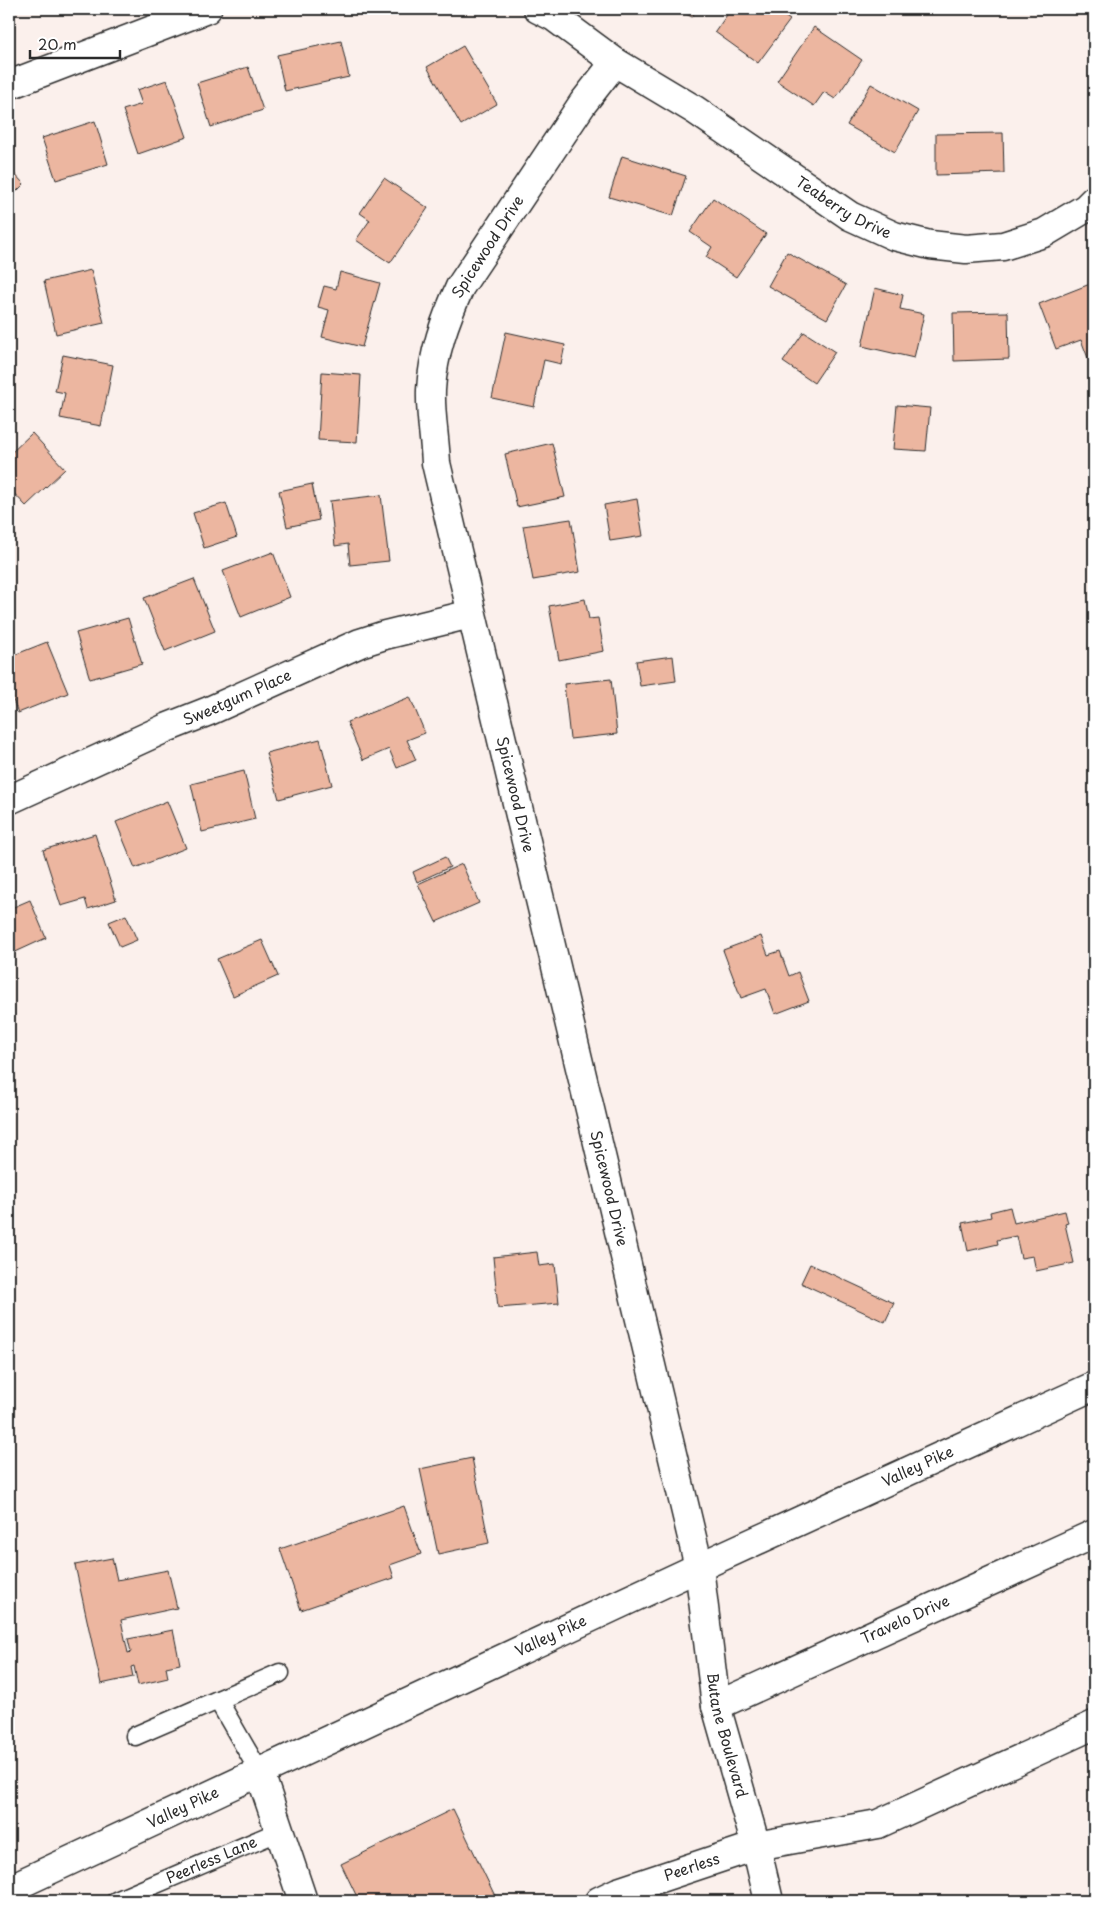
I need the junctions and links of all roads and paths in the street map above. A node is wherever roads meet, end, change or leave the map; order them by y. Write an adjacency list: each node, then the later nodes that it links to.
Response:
1 (207, 9): 4 (street)
2 (538, 9): 3 (street, Teaberry Drive)
3 (615, 62): 5 (street, Teaberry Drive); 6 (street, Spicewood Drive)
4 (9, 85)
5 (1094, 200)
6 (471, 614): 7 (street, Sweetgum Place); 10 (street, Spicewood Drive)
7 (9, 800)
8 (1094, 1386): 10 (street, Valley Pike)
9 (1094, 1534): 13 (street, Travelo Drive)
10 (699, 1567): 13 (street, Butane Boulevard); 16 (street, Valley Pike)
11 (280, 1673): 12 (lane)
12 (218, 1700): 15 (lane); 16 (lane)
13 (716, 1706): 18 (street, Butane Boulevard)
14 (1094, 1725): 18 (street)
15 (135, 1736)
16 (260, 1773): 17 (street); 19 (street, Valley Pike)
17 (280, 1831): 20 (lane, Peerless Lane); 21 (street)
18 (756, 1846): 22 (street, Peerless); 23 (street, Butane Boulevard)
19 (9, 1889)
20 (116, 1901)
21 (303, 1901)
22 (599, 1901)
23 (769, 1901)

